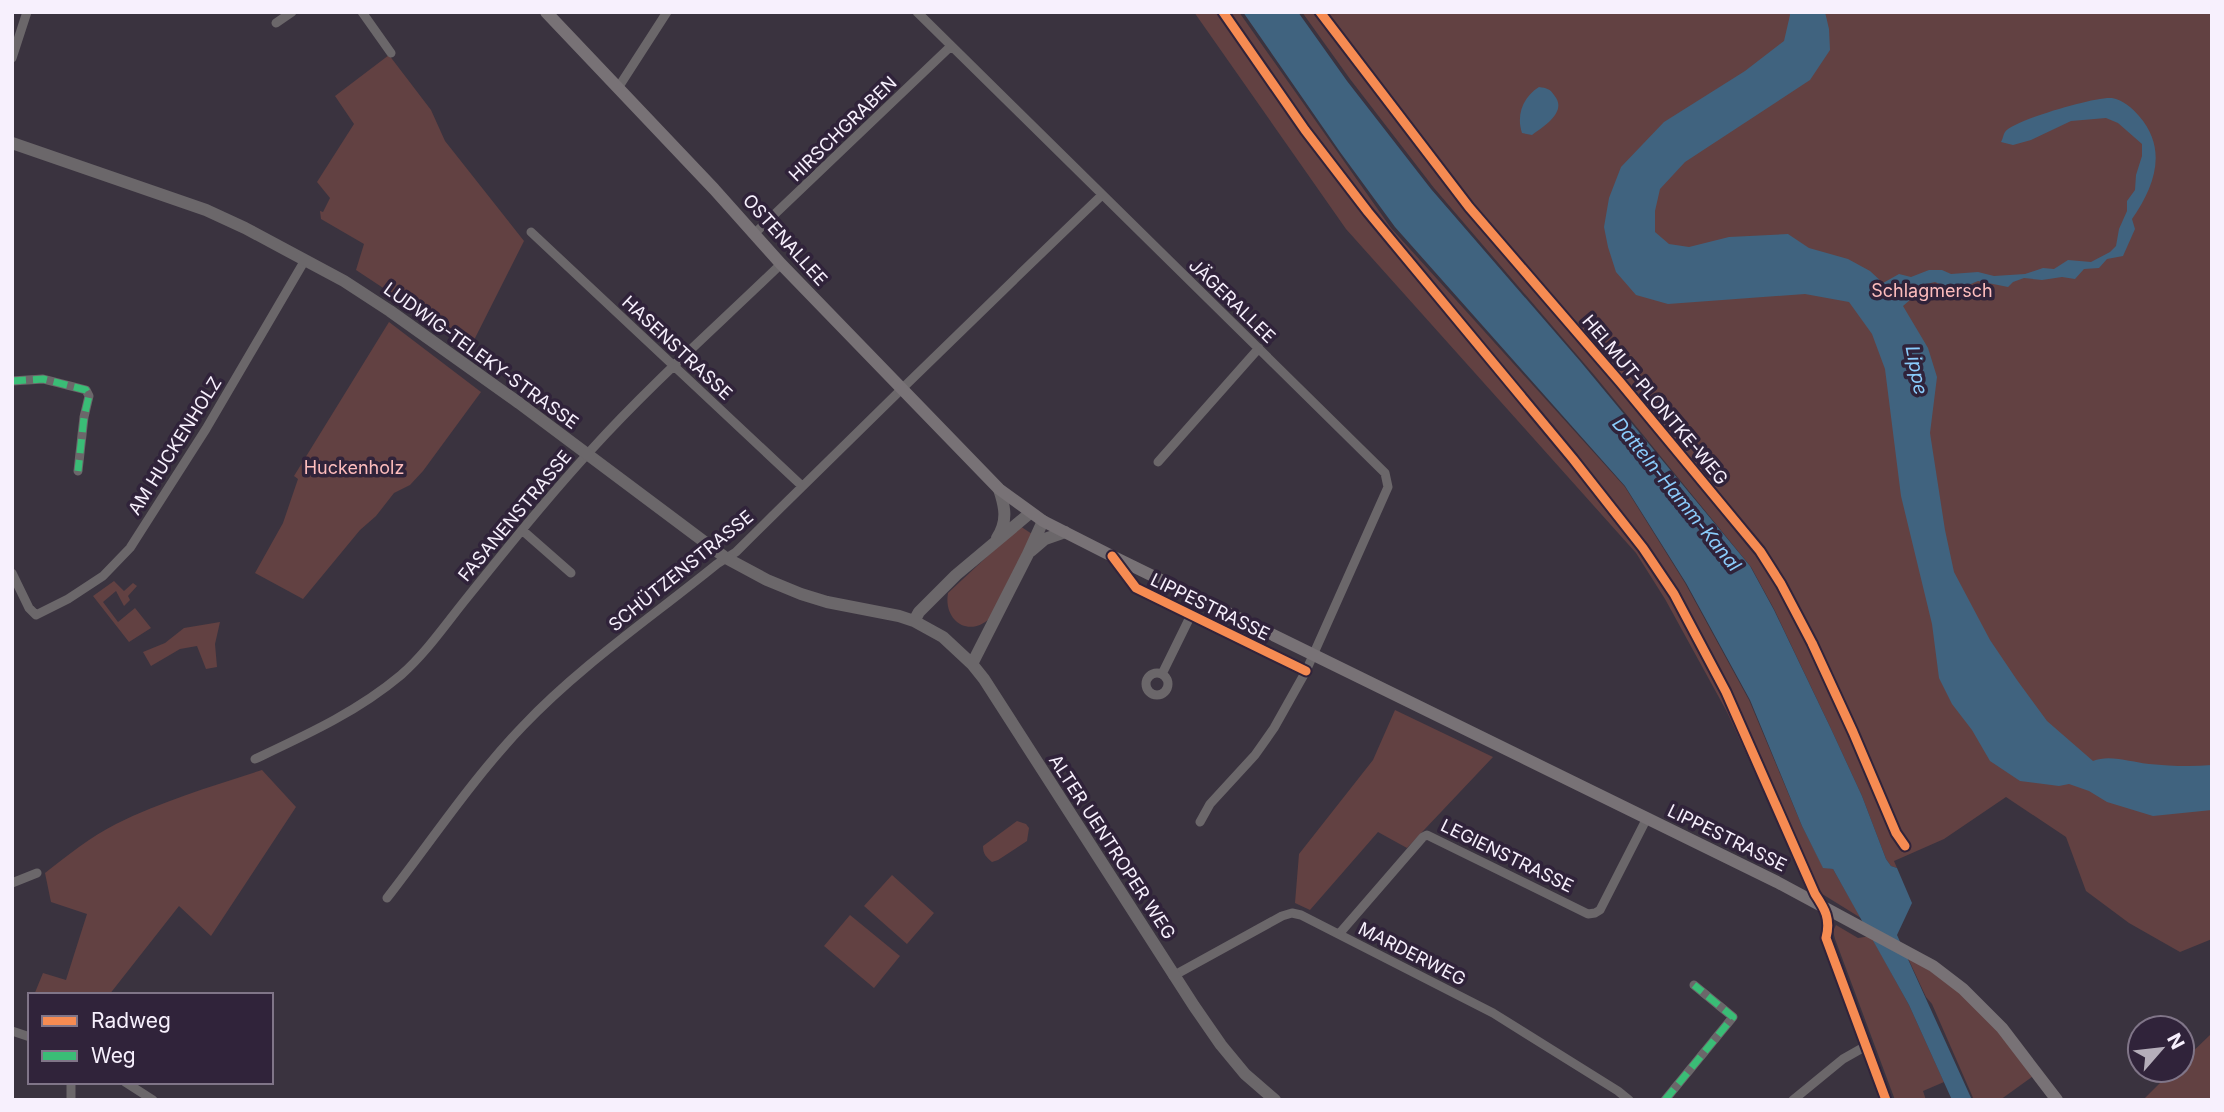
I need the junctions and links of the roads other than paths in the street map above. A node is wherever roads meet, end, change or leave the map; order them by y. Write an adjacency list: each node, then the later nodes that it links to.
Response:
1 (27, 12): 10 (street)
2 (292, 12): 7 (street)
3 (362, 12): 9 (street)
4 (546, 12): 11 (main road, OSTENALLEE)
5 (667, 12): 11 (street)
6 (917, 12): 8 (street, JÄGERALLEE)
7 (276, 23)
8 (951, 46): 13 (street, JÄGERALLEE); 15 (street, HIRSCHGRABEN)
9 (391, 53)
10 (12, 58)
11 (618, 88): 15 (main road, OSTENALLEE)
12 (12, 143): 16 (street, LUDWIG-TELEKY-STRASSE)
13 (1102, 195): 18 (street, JÄGERALLEE); 21 (street, SCHÜTZENSTRASSE)
14 (531, 232): 19 (street, HASENSTRASSE)
15 (755, 233): 17 (main road, OSTENALLEE)
16 (305, 260): 22 (street, LUDWIG-TELEKY-STRASSE); 35 (street, AM HUCKENHOLZ)
17 (781, 264): 19 (street, FASANENSTRASSE); 21 (main road, OSTENALLEE)
18 (1259, 348): 23 (street); 39 (street, JÄGERALLEE)
19 (675, 367): 22 (street, FASANENSTRASSE); 25 (street, HASENSTRASSE)
20 (12, 381): 24 (street)
21 (901, 389): 25 (street, SCHÜTZENSTRASSE); 26 (main road, OSTENALLEE)
22 (587, 454): 29 (street, FASANENSTRASSE); 34 (street, LUDWIG-TELEKY-STRASSE)
23 (1158, 462)
24 (78, 471)
25 (802, 486): 34 (street, SCHÜTZENSTRASSE)
26 (999, 489): 27 (main road, OSTENALLEE); 31 (street)
27 (1030, 513): 28 (main road, LIPPESTRASSE); 31 (street)
28 (1043, 521): 30 (main road, LIPPESTRASSE); 32 (street)
29 (522, 530): 36 (street); 43 (street, FASANENSTRASSE)
30 (1065, 532): 32 (street); 33 (main road, LIPPESTRASSE)
31 (990, 545): 38 (street)
32 (1028, 554): 40 (street)
33 (1112, 556): 37 (street, LIPPESTRASSE); 39 (main road, LIPPESTRASSE)
34 (726, 558): 38 (street, LUDWIG-TELEKY-STRASSE); 48 (street, SCHÜTZENSTRASSE)
35 (12, 573)
36 (571, 573)
37 (1191, 615): 41 (street, LIPPESTRASSE); 42 (street)
38 (914, 621): 40 (street, ALTER UENTROPER WEG)
39 (1313, 654): 41 (street); 44 (main road, LIPPESTRASSE)
40 (972, 664): 51 (street, ALTER UENTROPER WEG)
41 (1306, 671): 45 (street)
42 (1162, 674)
43 (255, 759)
44 (1647, 818): 49 (main road, LIPPESTRASSE); 50 (street, LEGIENSTRASSE)
45 (1200, 822)
46 (37, 873): 47 (street)
47 (12, 883)
48 (387, 898)
49 (1825, 909): 53 (street); 61 (main road, LIPPESTRASSE)
50 (1339, 934): 51 (street, MARDERWEG); 57 (street, MARDERWEG)
51 (1173, 976): 56 (street, ALTER UENTROPER WEG)
52 (1694, 985): 58 (street)
53 (1866, 1046): 59 (street); 60 (street)
54 (128, 1084): 55 (street)
55 (153, 1100)
56 (1275, 1100)
57 (1629, 1100)
58 (1665, 1100)
59 (1793, 1100)
60 (1886, 1100)
61 (2057, 1100)

